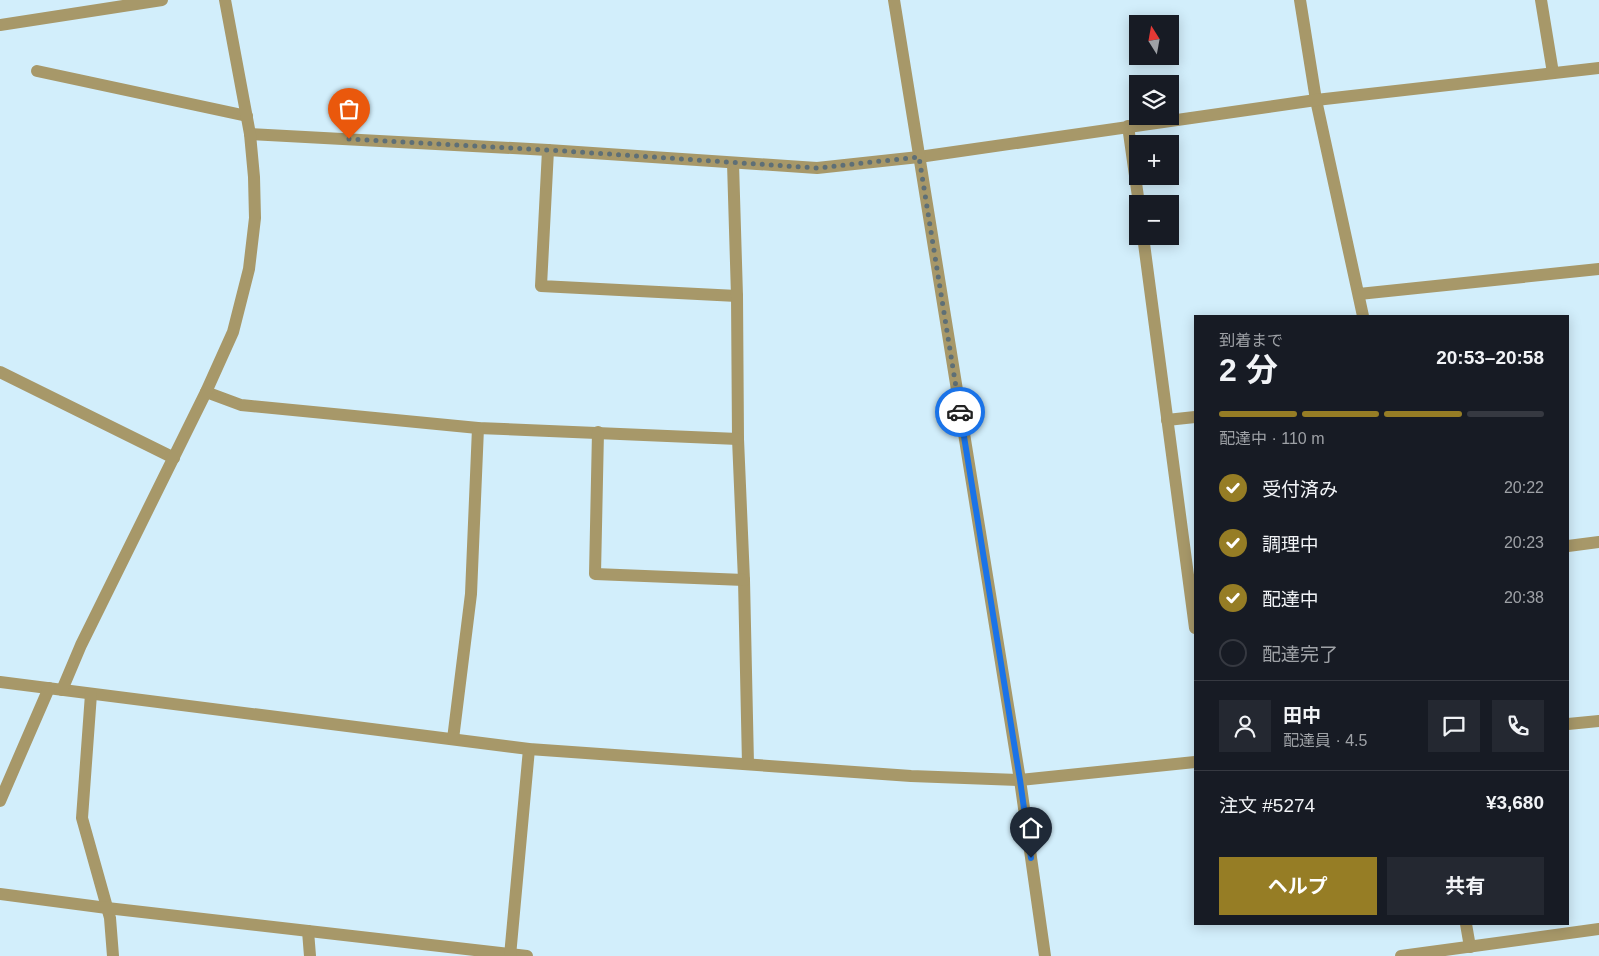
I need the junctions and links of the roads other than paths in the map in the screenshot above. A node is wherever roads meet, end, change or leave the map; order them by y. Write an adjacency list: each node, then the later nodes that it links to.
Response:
1 (162, 0): 6 (street)
2 (225, 0): 11 (street)
3 (894, 0): 15 (street)
4 (1300, 0): 10 (street)
5 (1541, 0): 9 (street)
6 (0, 25)
7 (1599, 68): 9 (street)
8 (37, 71): 11 (street)
9 (1553, 73): 10 (street)
10 (1316, 100): 12 (street); 20 (street)
11 (247, 116): 13 (street)
12 (1128, 126): 15 (street); 17 (street)
13 (250, 134): 14 (street); 24 (street)
14 (548, 150): 16 (street); 21 (street)
15 (919, 157): 16 (street); 44 (street)
16 (734, 163): 21 (street)
17 (1138, 195)
18 (1144, 245): 26 (street)
19 (1599, 269): 20 (street)
20 (1359, 294): 22 (street)
21 (737, 296): 29 (street)
22 (1363, 315)
23 (0, 372): 30 (street)
24 (206, 392): 27 (street); 30 (street)
25 (1194, 417): 26 (street)
26 (1167, 420): 34 (street)
27 (478, 428): 28 (street); 40 (street)
28 (598, 432): 29 (street); 33 (street)
29 (738, 439): 33 (street)
30 (174, 458): 36 (street)
31 (1599, 542): 32 (street)
32 (1569, 546)
33 (744, 580): 43 (street)
34 (1194, 621)
35 (0, 682): 36 (street)
36 (55, 689): 37 (street); 45 (street)
37 (91, 694): 40 (street); 47 (street)
38 (1599, 721): 39 (street)
39 (1569, 724)
40 (453, 739): 41 (street)
41 (529, 749): 43 (street); 52 (street)
42 (1194, 762): 44 (street)
43 (748, 764): 44 (street)
44 (1020, 780): 56 (street)
45 (0, 801)
46 (0, 894): 47 (street)
47 (107, 908): 50 (street); 53 (street)
48 (1466, 925): 51 (street)
49 (1599, 929): 51 (street)
50 (308, 931): 52 (street); 54 (street)
51 (1470, 947): 57 (street)
52 (510, 955): 55 (street)
53 (113, 956)
54 (310, 956)
55 (527, 956)
56 (1045, 956)
57 (1401, 956)

